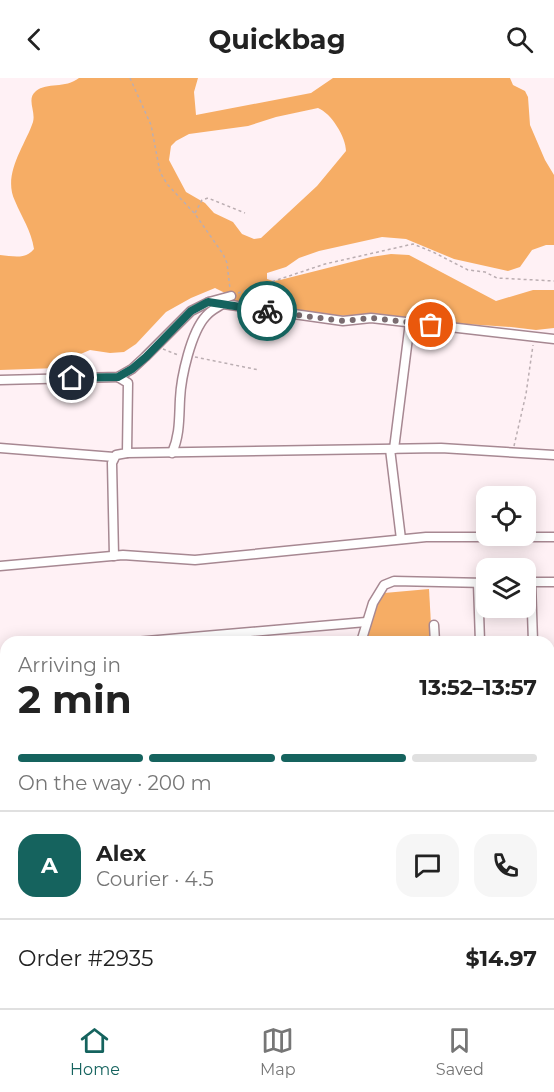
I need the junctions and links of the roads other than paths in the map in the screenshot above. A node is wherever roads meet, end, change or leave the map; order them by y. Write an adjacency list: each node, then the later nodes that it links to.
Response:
1 (231, 296): 2 (street)
2 (208, 302): 3 (street); 6 (street)
3 (221, 305): 4 (street); 11 (street)
4 (410, 322): 5 (street); 9 (street)
5 (554, 339)
6 (118, 377): 7 (street); 10 (street)
7 (0, 380)
8 (0, 448): 13 (street)
9 (392, 449): 11 (street); 12 (street); 15 (street)
10 (127, 453): 11 (street); 13 (street)
11 (172, 453)
12 (554, 455)
13 (114, 457): 16 (street)
14 (554, 537): 15 (street)
15 (401, 539): 16 (street)
16 (114, 556): 17 (street)
17 (0, 566)
18 (536, 582): 19 (street)
19 (554, 582)
20 (476, 583): 23 (street)
21 (481, 618): 28 (street)
22 (531, 618): 29 (street)
23 (366, 622): 25 (street); 26 (street)
24 (434, 626): 27 (street)
25 (236, 636)
26 (362, 636)
27 (435, 636)
28 (480, 636)
29 (532, 636)

